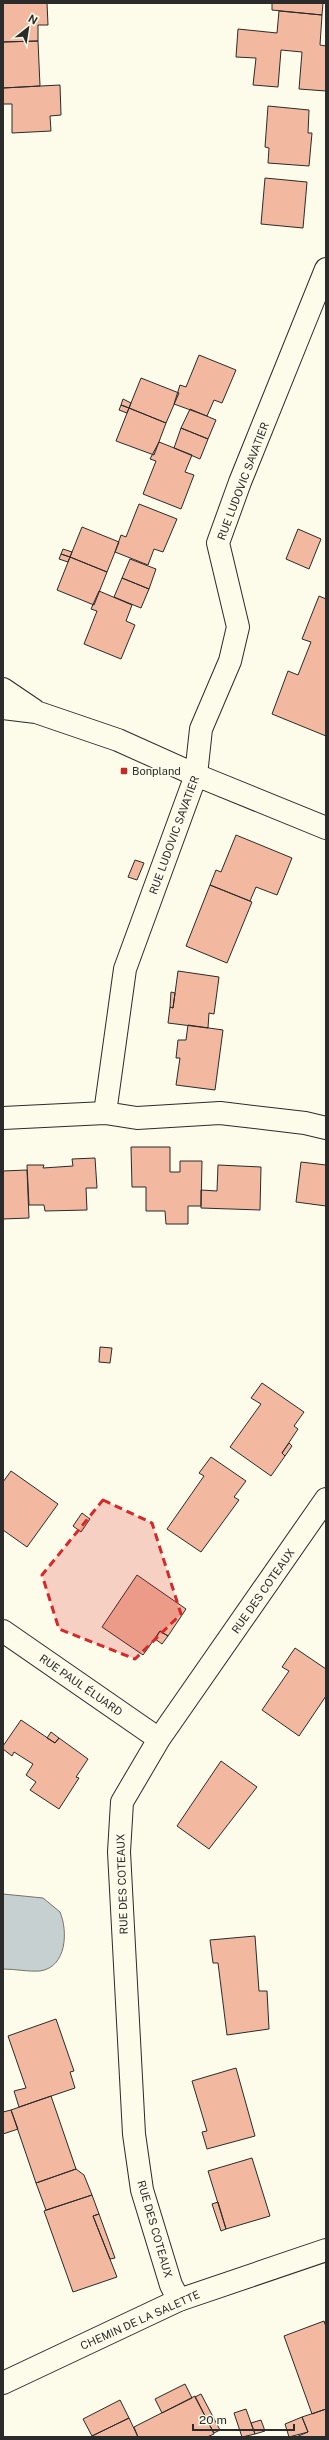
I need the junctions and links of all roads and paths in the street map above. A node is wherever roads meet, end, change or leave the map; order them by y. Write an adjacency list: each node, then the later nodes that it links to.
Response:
1 (326, 269): 5 (street, RUE LUDOVIC SAVATIER)
2 (3, 689): 4 (street)
3 (3, 708): 4 (street)
4 (36, 712): 5 (street)
5 (196, 775): 6 (street); 7 (street, RUE LUDOVIC SAVATIER)
6 (326, 828)
7 (105, 1113): 8 (street); 9 (street)
8 (3, 1118)
9 (326, 1128)
10 (326, 1499): 12 (street, RUE DES COTEAUX)
11 (3, 1631): 12 (street, RUE PAUL ÉLUARD)
12 (159, 1739): 14 (street, RUE DES COTEAUX)
13 (326, 2250): 14 (street, CHEMIN DE LA SALETTE)
14 (179, 2300): 15 (street, CHEMIN DE LA SALETTE)
15 (3, 2383)

